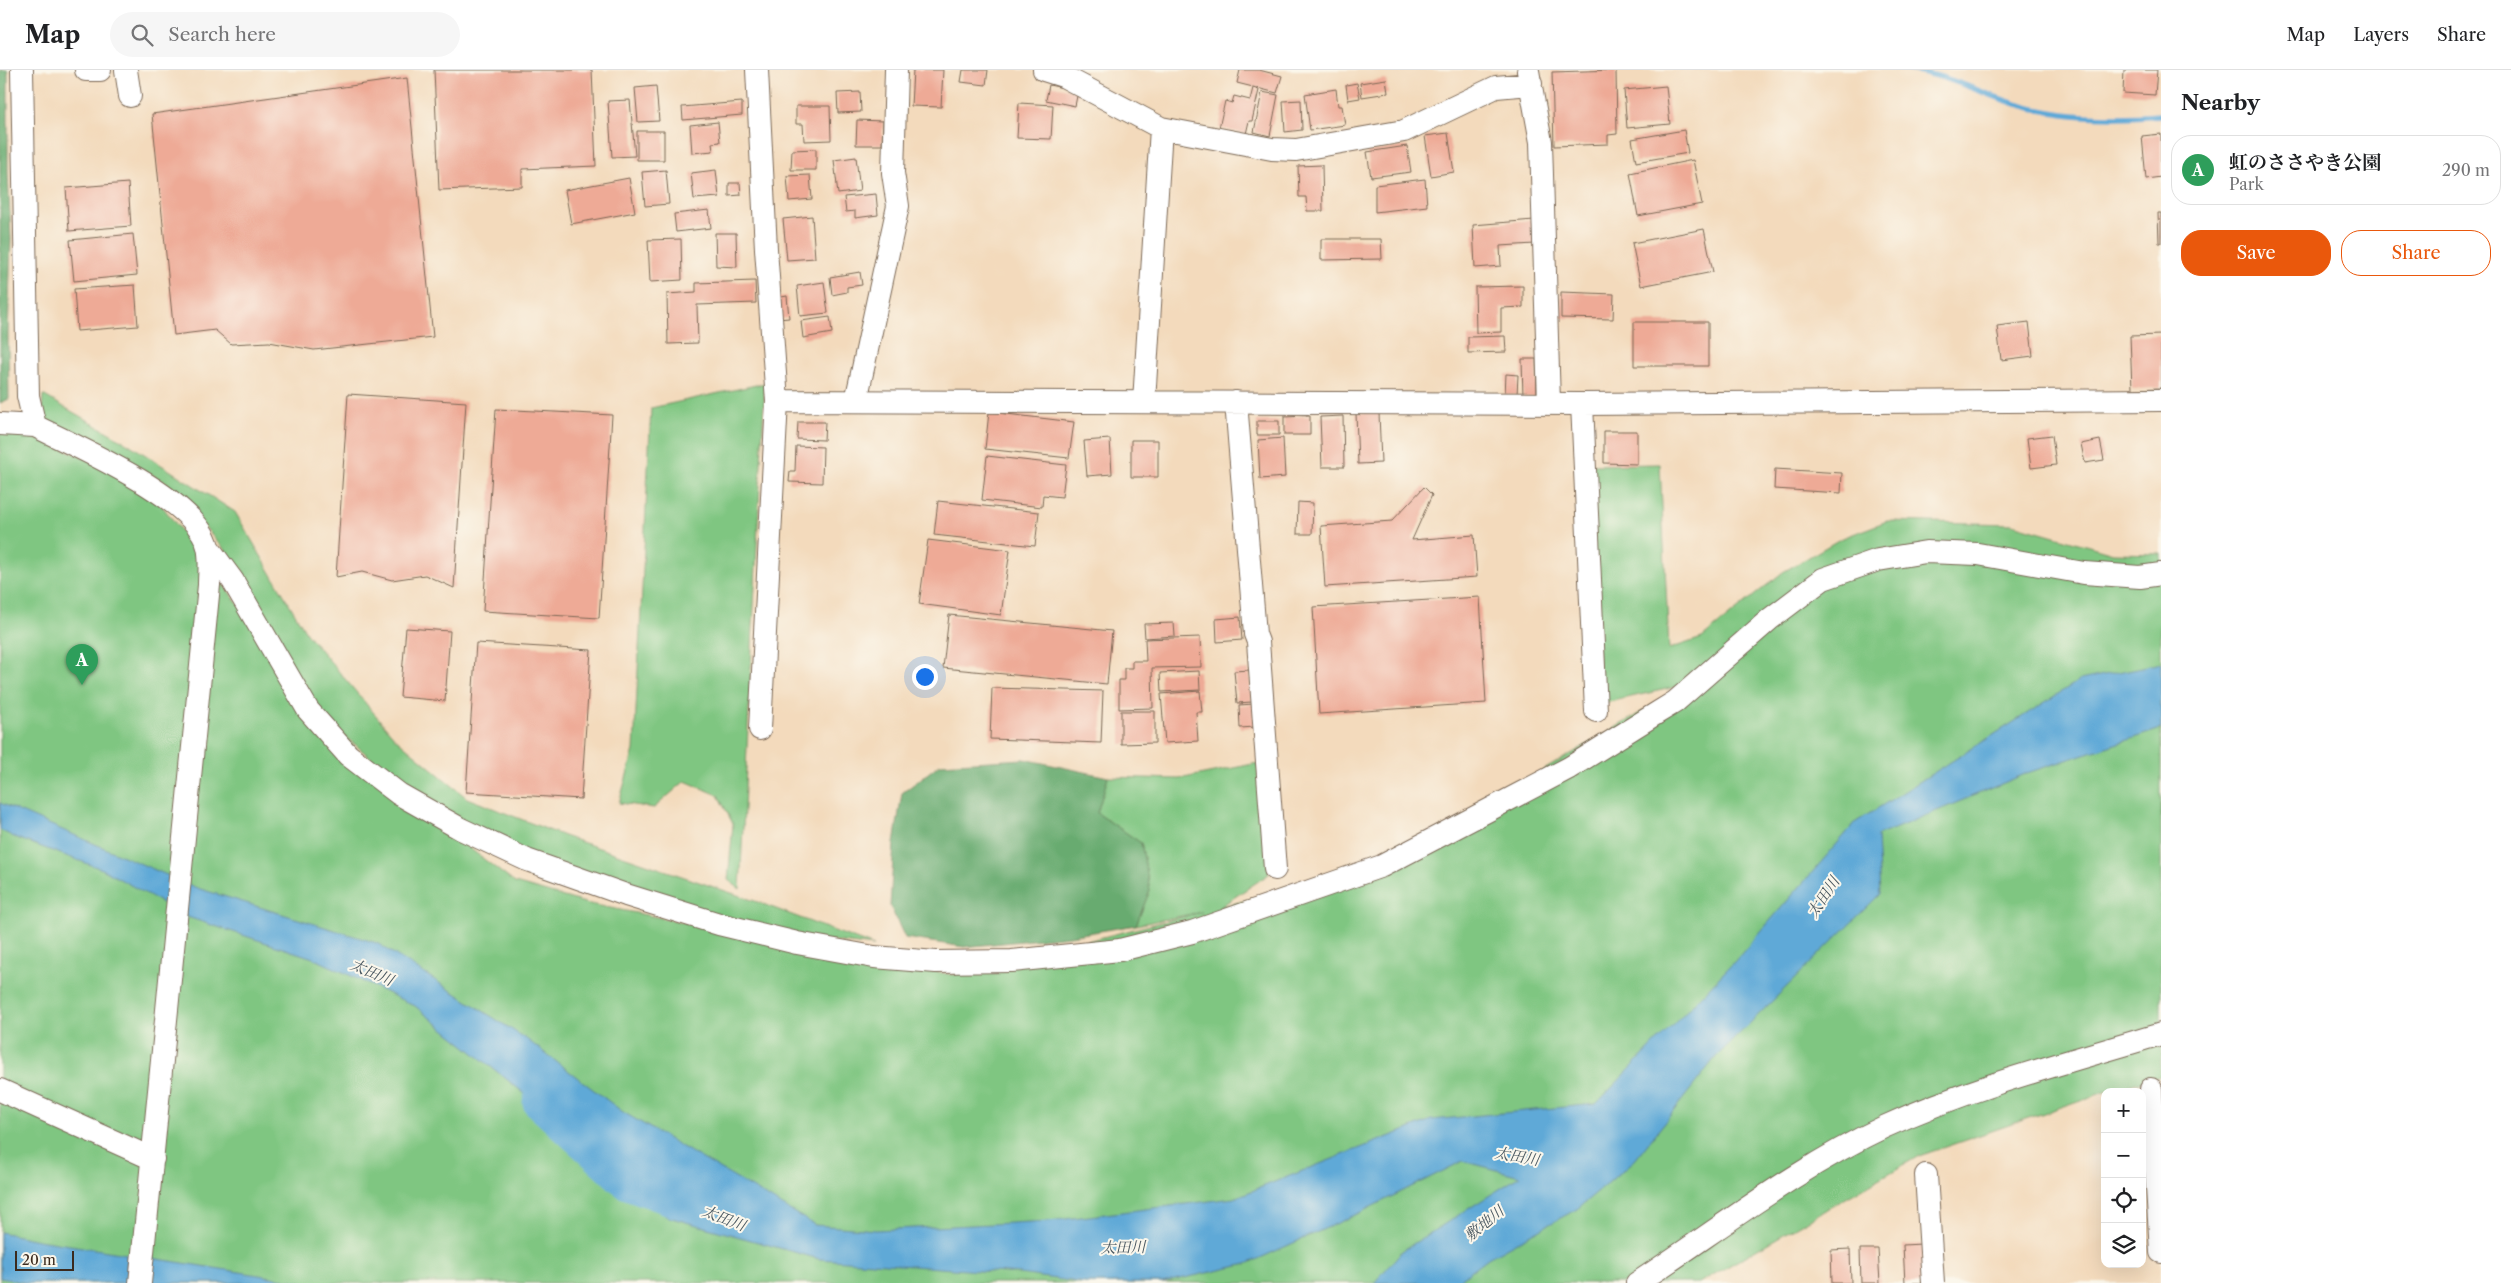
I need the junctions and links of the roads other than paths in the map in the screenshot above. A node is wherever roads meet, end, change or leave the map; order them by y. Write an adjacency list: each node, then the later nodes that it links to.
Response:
1 (22, 70): 19 (street)
2 (86, 70): 3 (street)
3 (100, 70)
4 (126, 70): 9 (street)
5 (757, 70): 12 (street)
6 (896, 70): 13 (street)
7 (1052, 71): 10 (street)
8 (1529, 77): 10 (street); 16 (street)
9 (130, 96)
10 (1161, 128): 14 (street)
11 (2161, 400): 17 (street)
12 (777, 401): 13 (street); 23 (street)
13 (856, 401): 14 (street)
14 (1144, 402): 15 (street)
15 (1236, 402): 16 (street); 24 (street)
16 (1549, 403): 17 (street)
17 (1582, 404): 22 (street)
18 (0, 424): 19 (street)
19 (35, 426): 20 (street)
20 (208, 546): 21 (street); 28 (street)
21 (2161, 574)
22 (1596, 711)
23 (760, 729)
24 (1275, 869)
25 (2161, 1034): 32 (street)
26 (2151, 1089): 30 (street)
27 (0, 1090): 28 (street)
28 (153, 1159): 31 (street)
29 (1926, 1175): 33 (street)
30 (2161, 1252)
31 (140, 1283)
32 (1638, 1283)
33 (1933, 1283)

